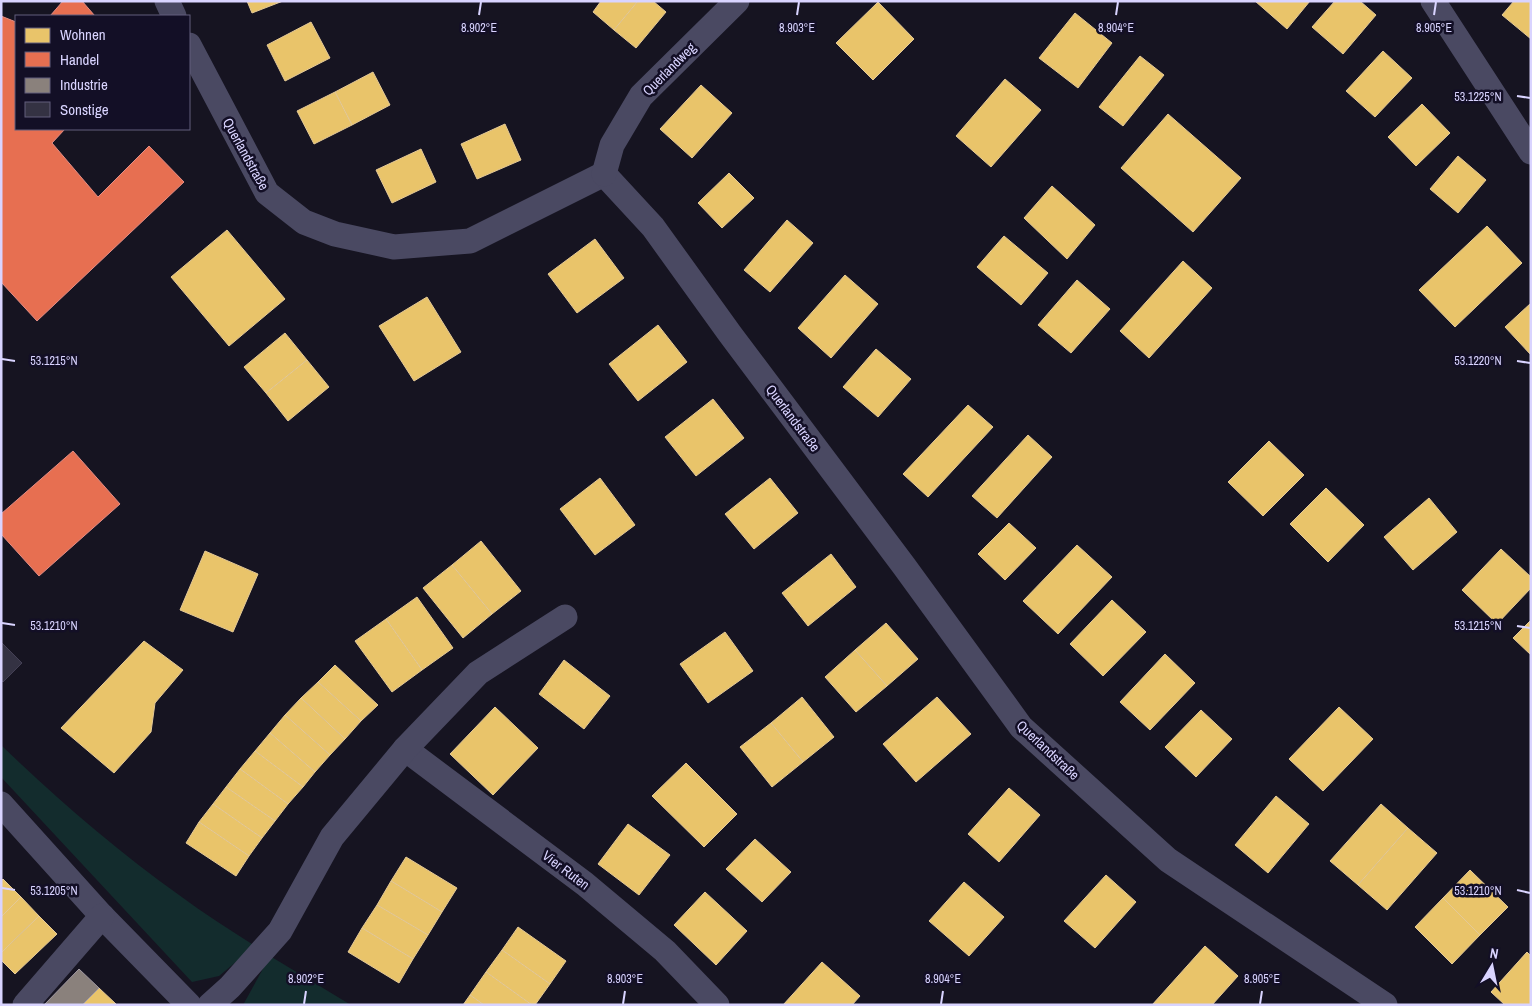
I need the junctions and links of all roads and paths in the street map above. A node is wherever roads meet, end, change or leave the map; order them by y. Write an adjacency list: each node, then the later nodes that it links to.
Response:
1 (167, 1): 4 (street)
2 (736, 1): 7 (street, Querlandweg)
3 (1433, 1): 6 (street)
4 (174, 15)
5 (190, 47): 7 (street, Querlandstraße)
6 (1531, 152)
7 (604, 174): 16 (street, Querlandstraße)
8 (564, 616): 9 (street)
9 (405, 749): 14 (street); 15 (street, Vier Ruten)
10 (1, 804): 11 (street)
11 (102, 916): 12 (street); 13 (street)
12 (25, 1005)
13 (189, 1005)
14 (210, 1005)
15 (717, 1005)
16 (1385, 1005)

